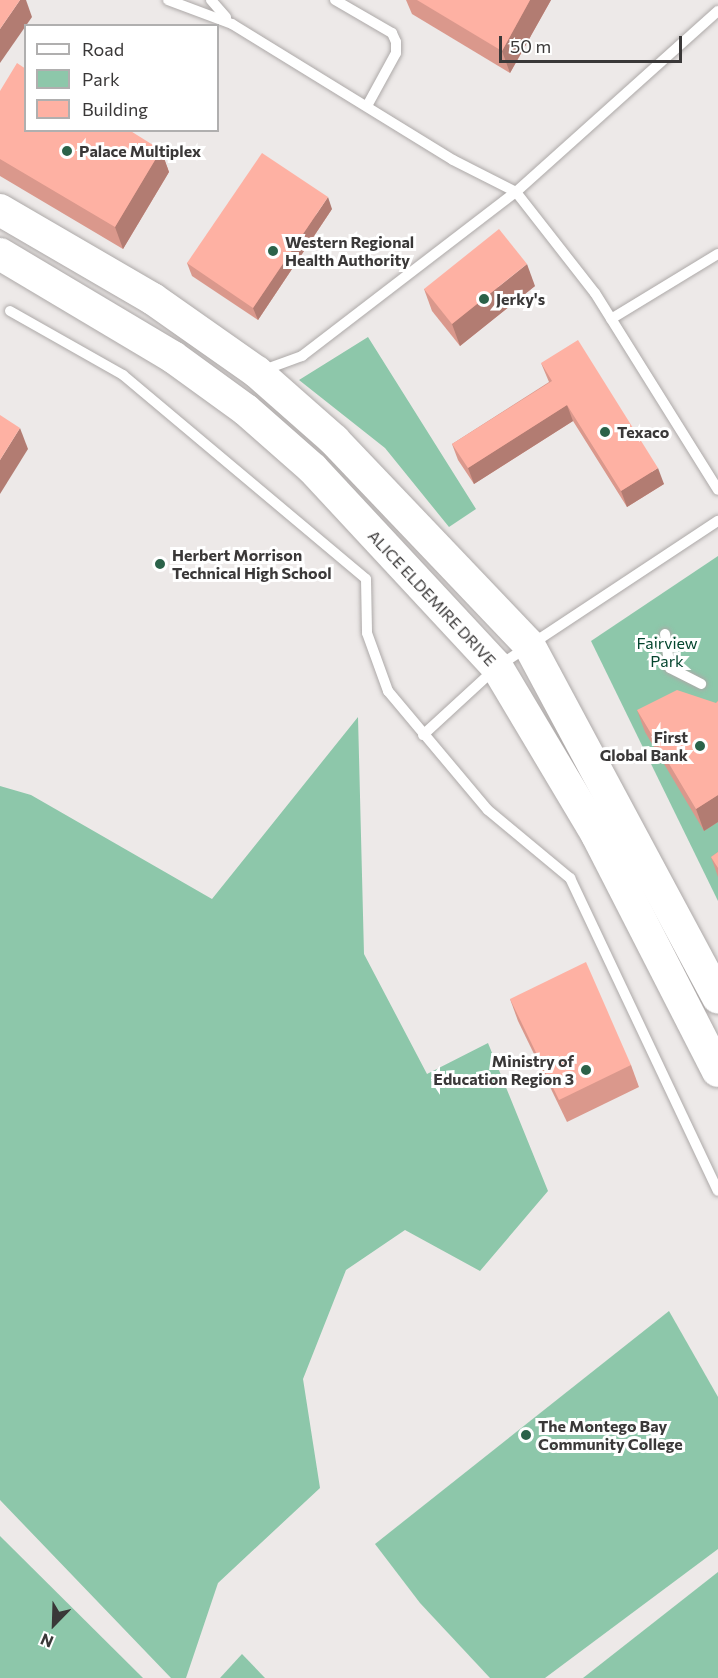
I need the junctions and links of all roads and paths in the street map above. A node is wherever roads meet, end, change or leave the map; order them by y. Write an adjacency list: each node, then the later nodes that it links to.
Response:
1 (168, 0): 5 (lane)
2 (211, 0): 5 (lane)
3 (335, 0): 6 (lane)
4 (718, 11): 7 (lane)
5 (232, 24): 6 (lane)
6 (367, 106): 7 (lane)
7 (516, 192): 12 (lane); 13 (lane)
8 (0, 210): 13 (main road)
9 (0, 254): 18 (main road, ALICE ELDEMIRE DRIVE)
10 (718, 254): 12 (lane)
11 (10, 311): 20 (lane)
12 (611, 319): 14 (lane)
13 (257, 372): 17 (main road)
14 (718, 490)
15 (718, 521): 17 (lane)
16 (665, 634): 19 (lane)
17 (529, 645): 18 (lane); 21 (main road)
18 (496, 667): 20 (lane); 22 (main road, ALICE ELDEMIRE DRIVE)
19 (701, 684)
20 (423, 735): 23 (lane)
21 (718, 998)
22 (718, 1071)
23 (718, 1191)

